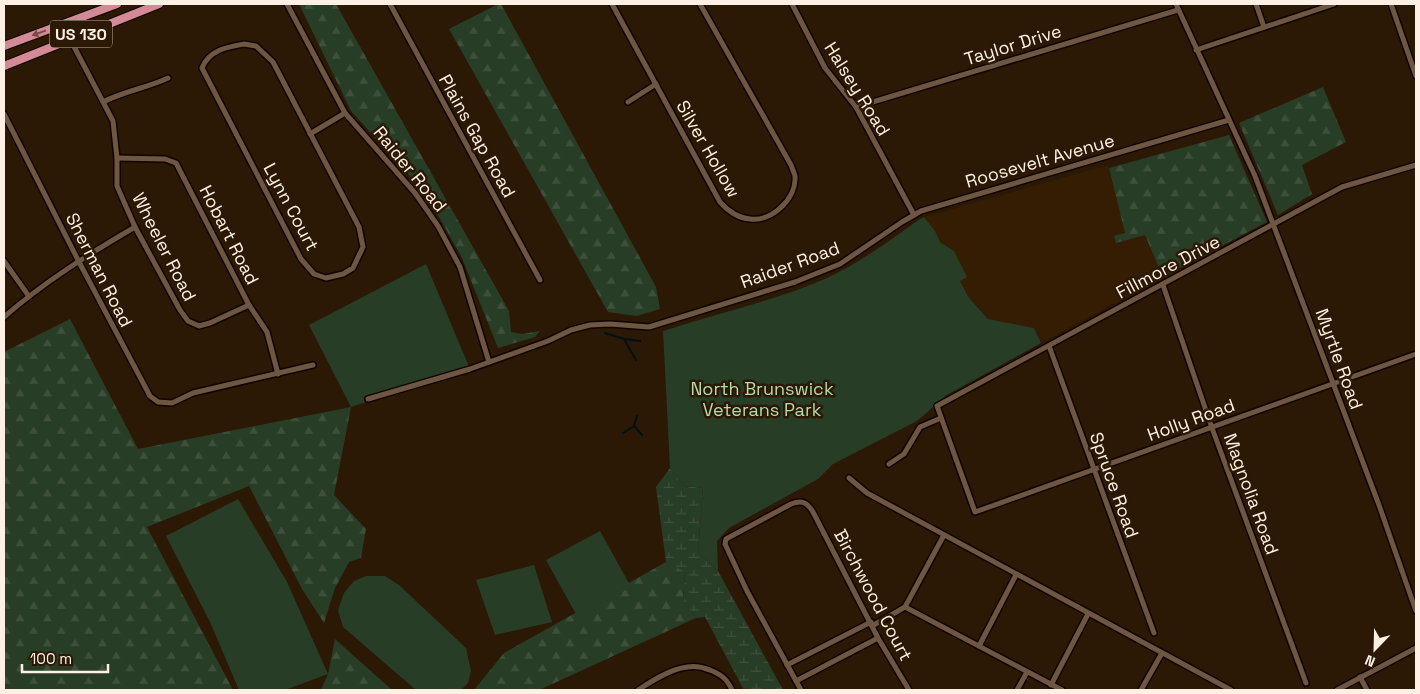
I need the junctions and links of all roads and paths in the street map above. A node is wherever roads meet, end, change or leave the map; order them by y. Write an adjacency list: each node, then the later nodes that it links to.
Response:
1 (117, 4): 15 (highway, US 130, one-way to 15)
2 (160, 4): 14 (highway, US 130)
3 (287, 4): 24 (street, Raider Road)
4 (390, 4): 36 (street, Plains Gap Road)
5 (612, 4): 20 (street, Silver Hollow)
6 (700, 4): 20 (street, Silver Hollow)
7 (792, 4): 23 (street, Halsey Road)
8 (1176, 4): 12 (street, Myrtle Road)
9 (1256, 4): 13 (street)
10 (1334, 4): 13 (street)
11 (1391, 4): 18 (street)
12 (1178, 10): 16 (street, Myrtle Road); 23 (street, Taylor Drive)
13 (1264, 27): 16 (street)
14 (70, 39): 17 (highway, US 130); 21 (street, Wheeler Road)
15 (4, 46)
16 (1196, 50): 26 (street, Myrtle Road)
17 (4, 66)
18 (1416, 76)
19 (168, 78): 21 (street)
20 (656, 84): 22 (street)
21 (104, 102): 28 (street, Wheeler Road)
22 (628, 102)
23 (856, 107): 30 (street, Halsey Road)
24 (345, 113): 27 (street); 43 (street, Raider Road)
25 (4, 114): 34 (street, Sherman Road)
26 (1229, 120): 30 (street, Roosevelt Avenue); 31 (street, Myrtle Road)
27 (310, 134): 27 (street, Lynn Court)
28 (117, 158): 32 (street, Wheeler Road); 39 (street, Hobart Road)
29 (1416, 165): 31 (street, Fillmore Drive)
30 (914, 215): 33 (street, Roosevelt Avenue)
31 (1274, 225): 37 (street, Fillmore Drive); 46 (street, Myrtle Road)
32 (135, 227): 34 (street); 39 (street, Wheeler Road)
33 (868, 246): 43 (street, Raider Road)
34 (78, 260): 38 (street); 45 (street, Sherman Road)
35 (4, 261): 38 (street)
36 (540, 280)
37 (1163, 285): 41 (street, Fillmore Drive); 49 (street, Magnolia Road)
38 (28, 296): 40 (street)
39 (249, 305): 45 (street, Hobart Road)
40 (4, 316)
41 (1049, 346): 48 (street, Fillmore Drive); 51 (street, Spruce Road)
42 (1416, 354): 46 (street, Holly Road)
43 (489, 362): 47 (street, Raider Road)
44 (313, 365): 45 (street, Sherman Road)
45 (278, 374)
46 (1332, 384): 49 (street, Holly Road); 56 (street, Myrtle Road)
47 (368, 399)
48 (942, 418): 50 (street); 51 (street, Holly Road)
49 (1212, 428): 51 (street, Holly Road); 68 (street, Magnolia Road)
50 (889, 464)
51 (1094, 470): 59 (street, Spruce Road)
52 (849, 478): 53 (street)
53 (944, 535): 54 (street); 55 (street)
54 (1016, 575): 57 (street); 61 (street)
55 (905, 607): 58 (street); 61 (street)
56 (1416, 611)
57 (1088, 614): 63 (street); 69 (street)
58 (872, 624): 60 (street, Birchwood Court); 64 (street); 64 (street, Birchwood Court)
59 (1154, 633)
60 (878, 638): 67 (street); 73 (street, Birchwood Court)
61 (979, 646): 65 (street)
62 (1416, 648): 66 (street)
63 (1162, 653): 76 (street); 77 (street)
64 (787, 665): 67 (street)
65 (1027, 672): 69 (street); 74 (street)
66 (1360, 677): 78 (street); 79 (street)
67 (796, 681): 72 (street)
68 (1306, 683)
69 (1051, 685): 75 (street)
70 (638, 690): 71 (street)
71 (732, 690)
72 (801, 690)
73 (909, 690)
74 (1017, 690)
75 (1062, 690)
76 (1142, 690)
77 (1231, 690)
78 (1337, 690)
79 (1367, 690)

